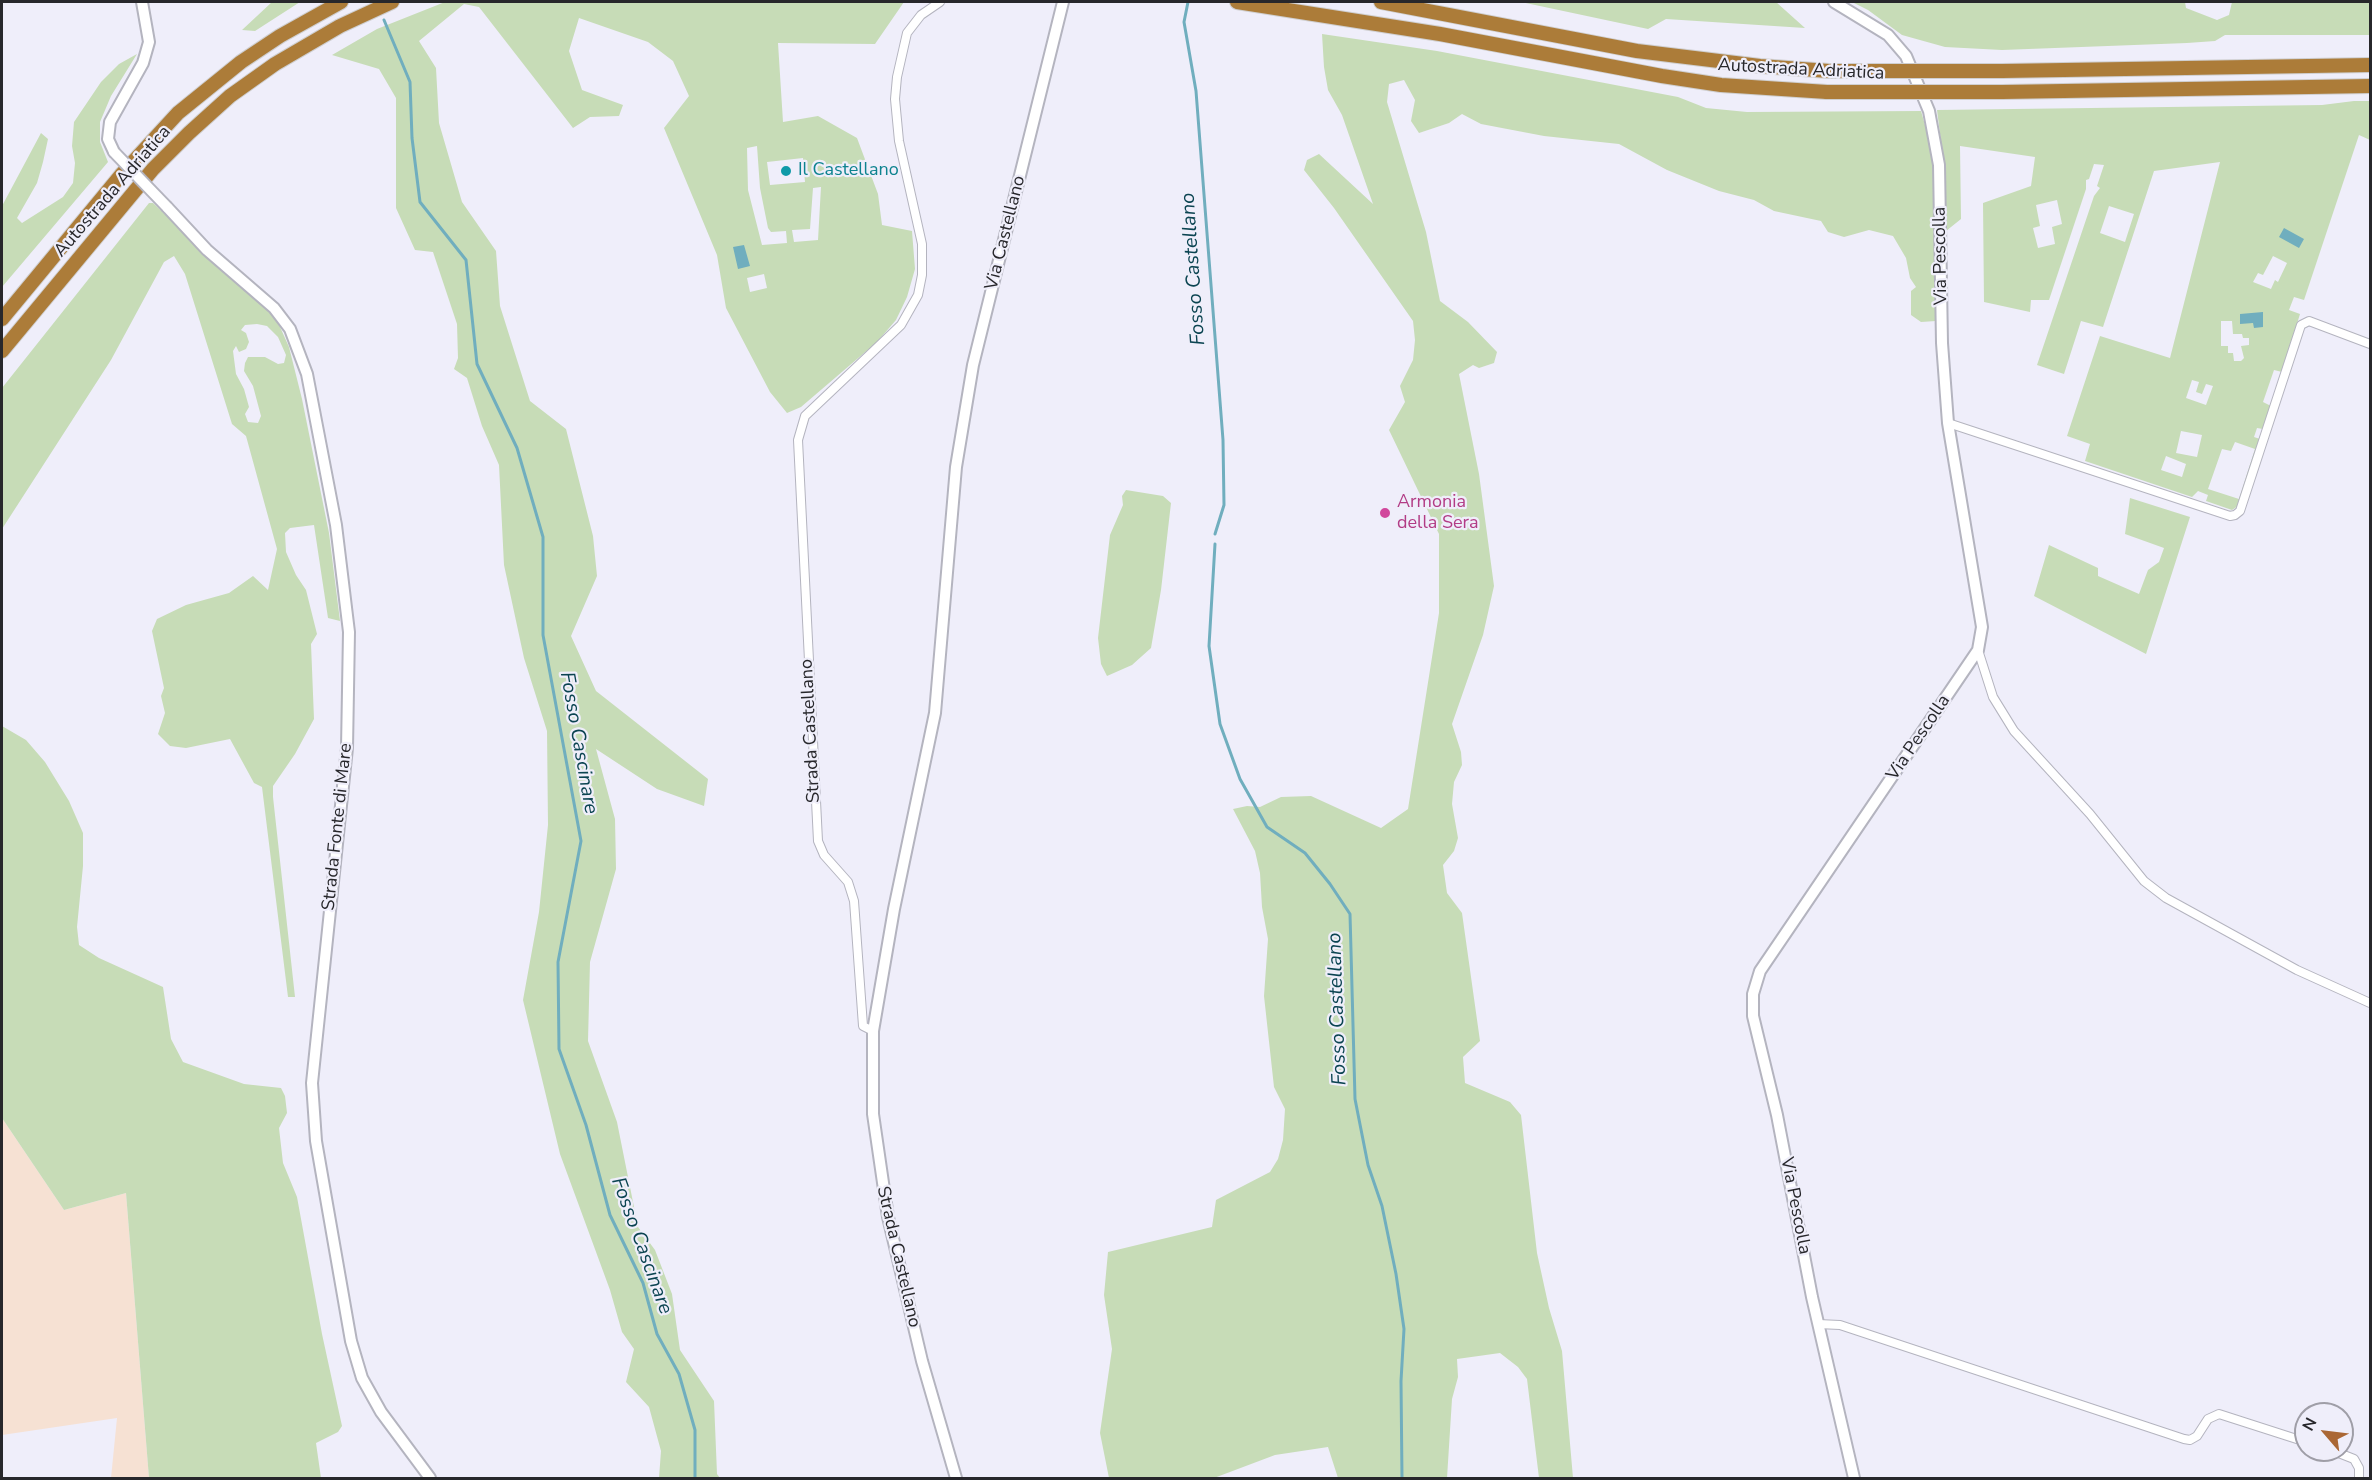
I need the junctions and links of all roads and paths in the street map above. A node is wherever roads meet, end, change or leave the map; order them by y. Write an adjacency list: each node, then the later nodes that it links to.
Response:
1 (142, 2): 23 (street, Strada Fonte di Mare, bridge)
2 (340, 2): 12 (highway, Autostrada Adriatica)
3 (392, 2): 14 (highway, Autostrada Adriatica)
4 (940, 2): 19 (street, Strada Castellano)
5 (1063, 2): 16 (street, Via Castellano)
6 (1237, 2): 11 (highway, Autostrada Adriatica, bridge)
7 (1381, 2): 8 (highway, Autostrada Adriatica)
8 (1387, 2): 10 (highway, Autostrada Adriatica, bridge)
9 (1834, 2): 15 (street, Via Pescolla)
10 (2370, 65)
11 (2370, 86)
12 (2, 319)
13 (2370, 344): 15 (street)
14 (2, 351)
15 (1948, 423): 17 (street, Via Pescolla)
16 (956, 466): 19 (street, Strada Castellano)
17 (1978, 650): 18 (street); 20 (street, Via Pescolla)
18 (2370, 1004)
19 (873, 1031): 24 (street, Strada Castellano)
20 (1818, 1324): 21 (street); 25 (street, Via Pescolla)
21 (2294, 1438)
22 (2354, 1459): 26 (street)
23 (430, 1479)
24 (956, 1479)
25 (1854, 1479)
26 (2359, 1479)

